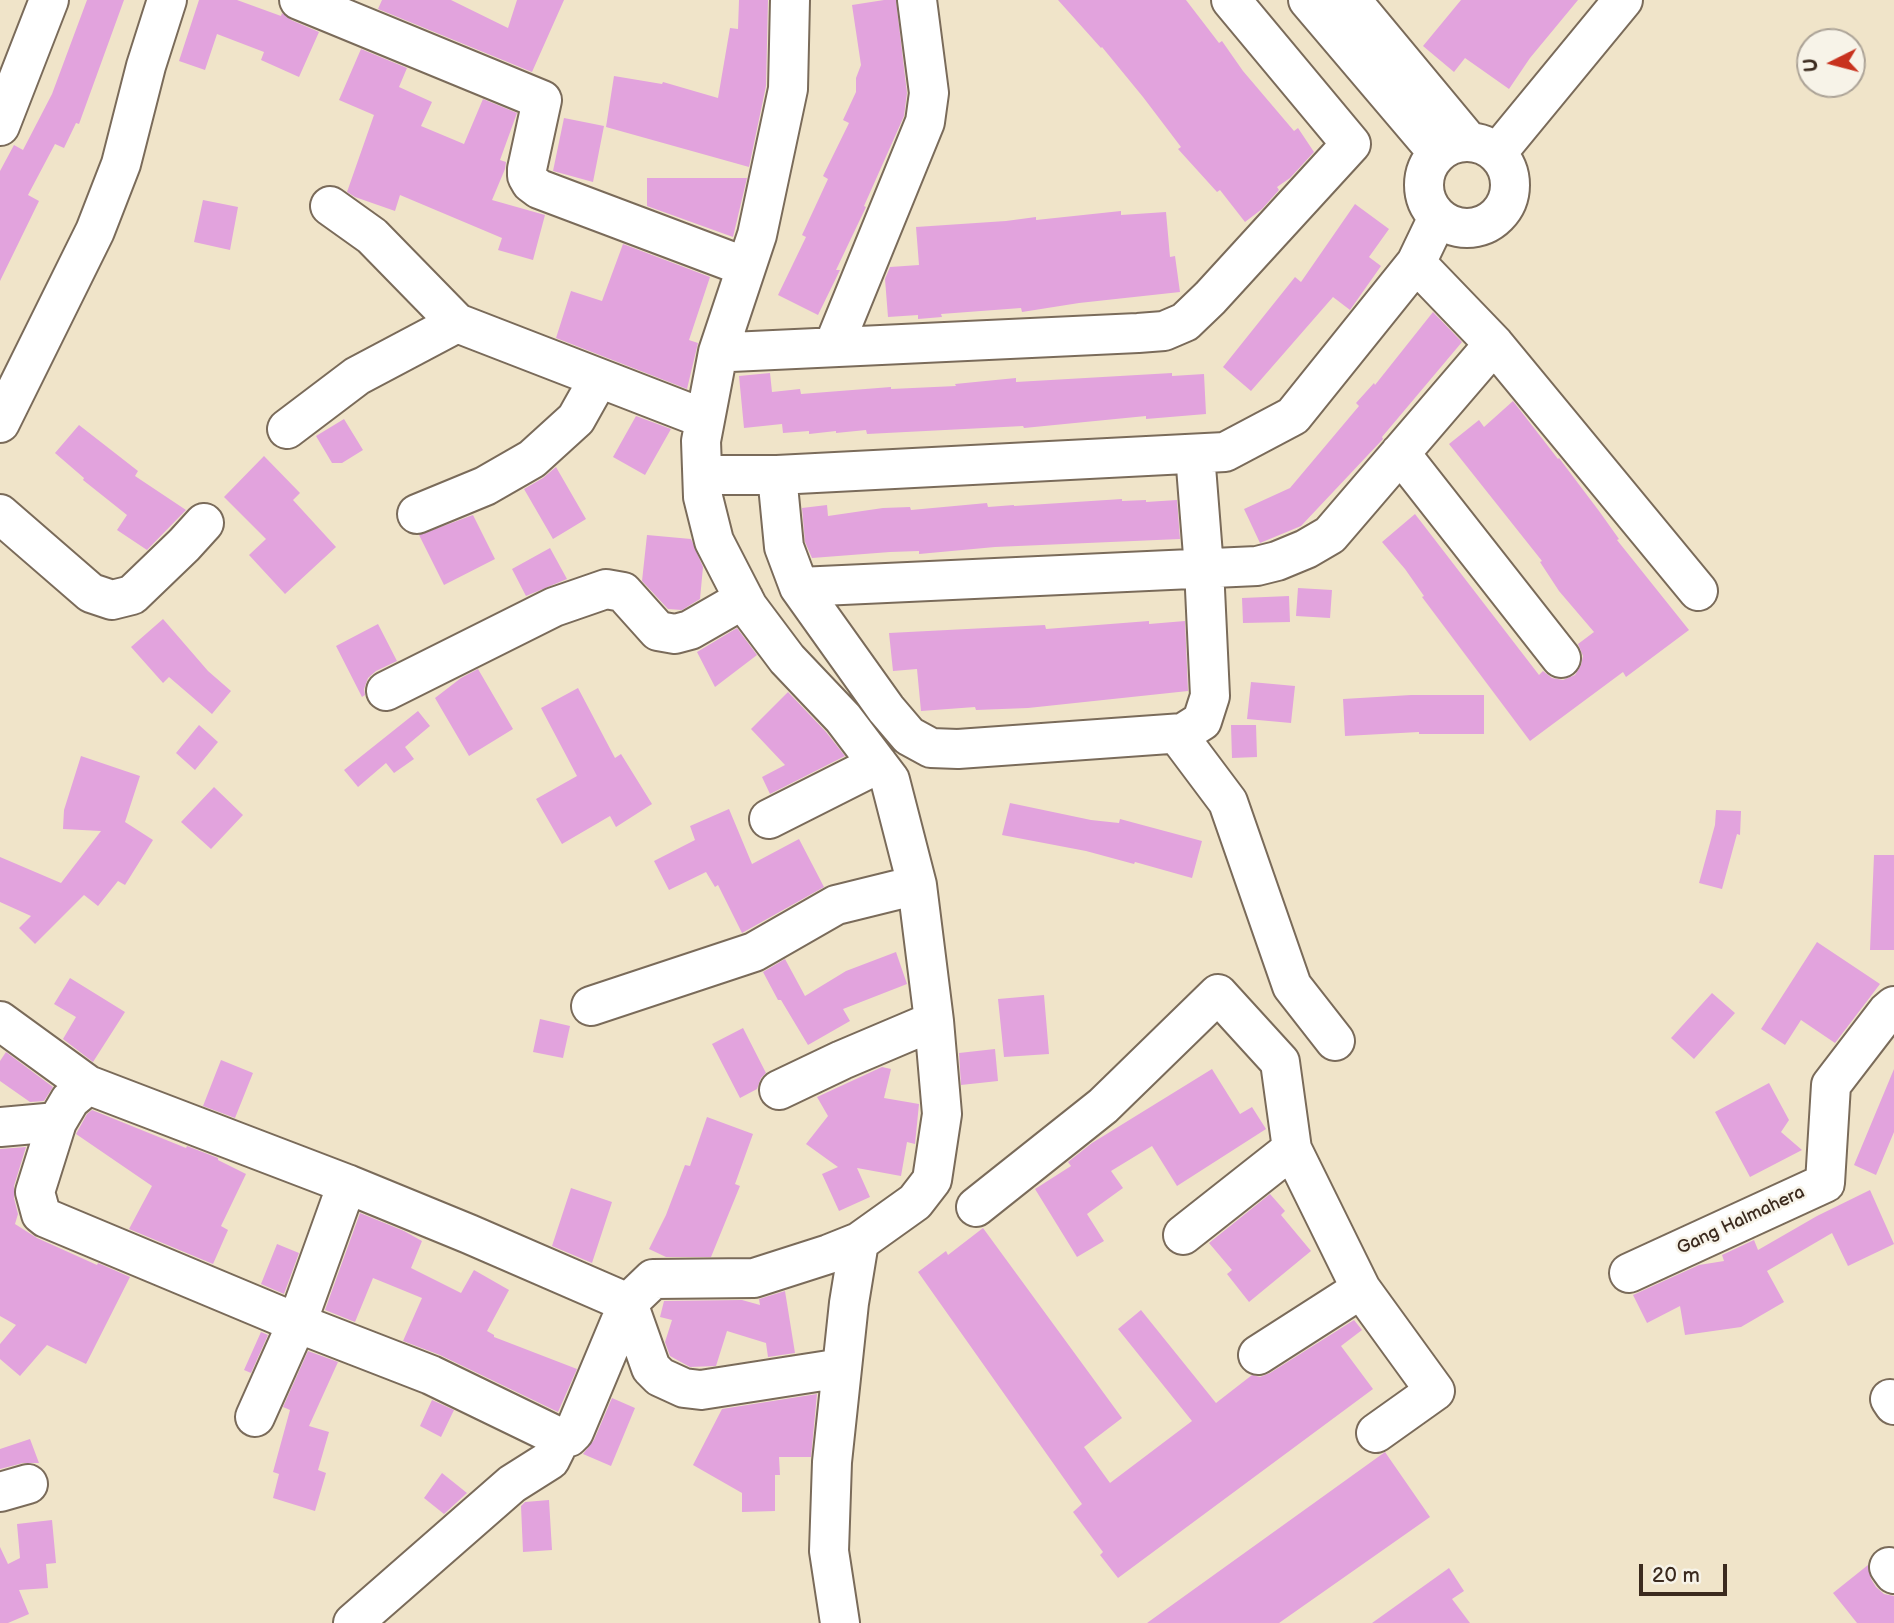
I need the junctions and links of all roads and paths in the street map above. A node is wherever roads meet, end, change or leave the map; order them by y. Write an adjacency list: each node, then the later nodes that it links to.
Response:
1 (49, 0): 10 (street)
2 (167, 0): 22 (street)
3 (299, 0): 15 (street)
4 (790, 0): 15 (street)
5 (917, 0): 18 (street)
6 (1231, 0): 18 (street)
7 (1308, 0): 11 (street)
8 (1351, 0): 11 (street)
9 (1623, 0): 11 (street)
10 (0, 126)
11 (1468, 149): 13 (street); 13 (street)
12 (330, 206): 16 (street)
13 (1438, 217): 14 (street)
14 (1416, 263): 17 (street); 25 (street)
15 (746, 267): 21 (street)
16 (457, 323): 20 (street); 23 (street)
17 (1494, 344): 24 (street); 33 (street)
18 (834, 345): 19 (street)
19 (731, 352)
20 (599, 378): 21 (street); 29 (street)
21 (705, 419): 34 (street)
22 (0, 423)
23 (287, 429)
24 (1401, 453): 31 (street); 35 (street)
25 (1195, 454): 27 (street); 31 (street)
26 (718, 475): 27 (street)
27 (777, 475): 32 (street)
28 (0, 514): 30 (street)
29 (418, 514)
30 (204, 523)
31 (1204, 568): 32 (street); 37 (street)
32 (799, 587): 37 (street)
33 (1699, 591)
34 (744, 599): 36 (street); 38 (street)
35 (1561, 658)
36 (387, 691)
37 (1177, 734): 45 (street)
38 (878, 764): 39 (street); 40 (street)
39 (769, 819)
40 (917, 885): 41 (street); 44 (street)
41 (591, 1006)
42 (1894, 1006): 55 (street, Gang Halmahera)
43 (0, 1021): 46 (street)
44 (934, 1021): 47 (street); 54 (street)
45 (1335, 1041)
46 (88, 1085): 48 (street); 51 (street)
47 (779, 1090)
48 (57, 1122): 49 (street); 58 (street)
49 (0, 1127)
50 (1292, 1149): 52 (street); 53 (street); 56 (street)
51 (347, 1184): 57 (street); 58 (street)
52 (976, 1207)
53 (1183, 1235)
54 (859, 1242): 57 (street); 60 (street)
55 (1629, 1273)
56 (1361, 1289): 59 (street); 62 (street)
57 (628, 1303): 60 (street); 63 (street)
58 (297, 1323): 61 (street); 63 (street)
59 (1258, 1355)
60 (842, 1368): 65 (street)
61 (256, 1417)
62 (1376, 1433)
63 (561, 1438): 64 (street)
64 (354, 1623)
65 (840, 1623)

